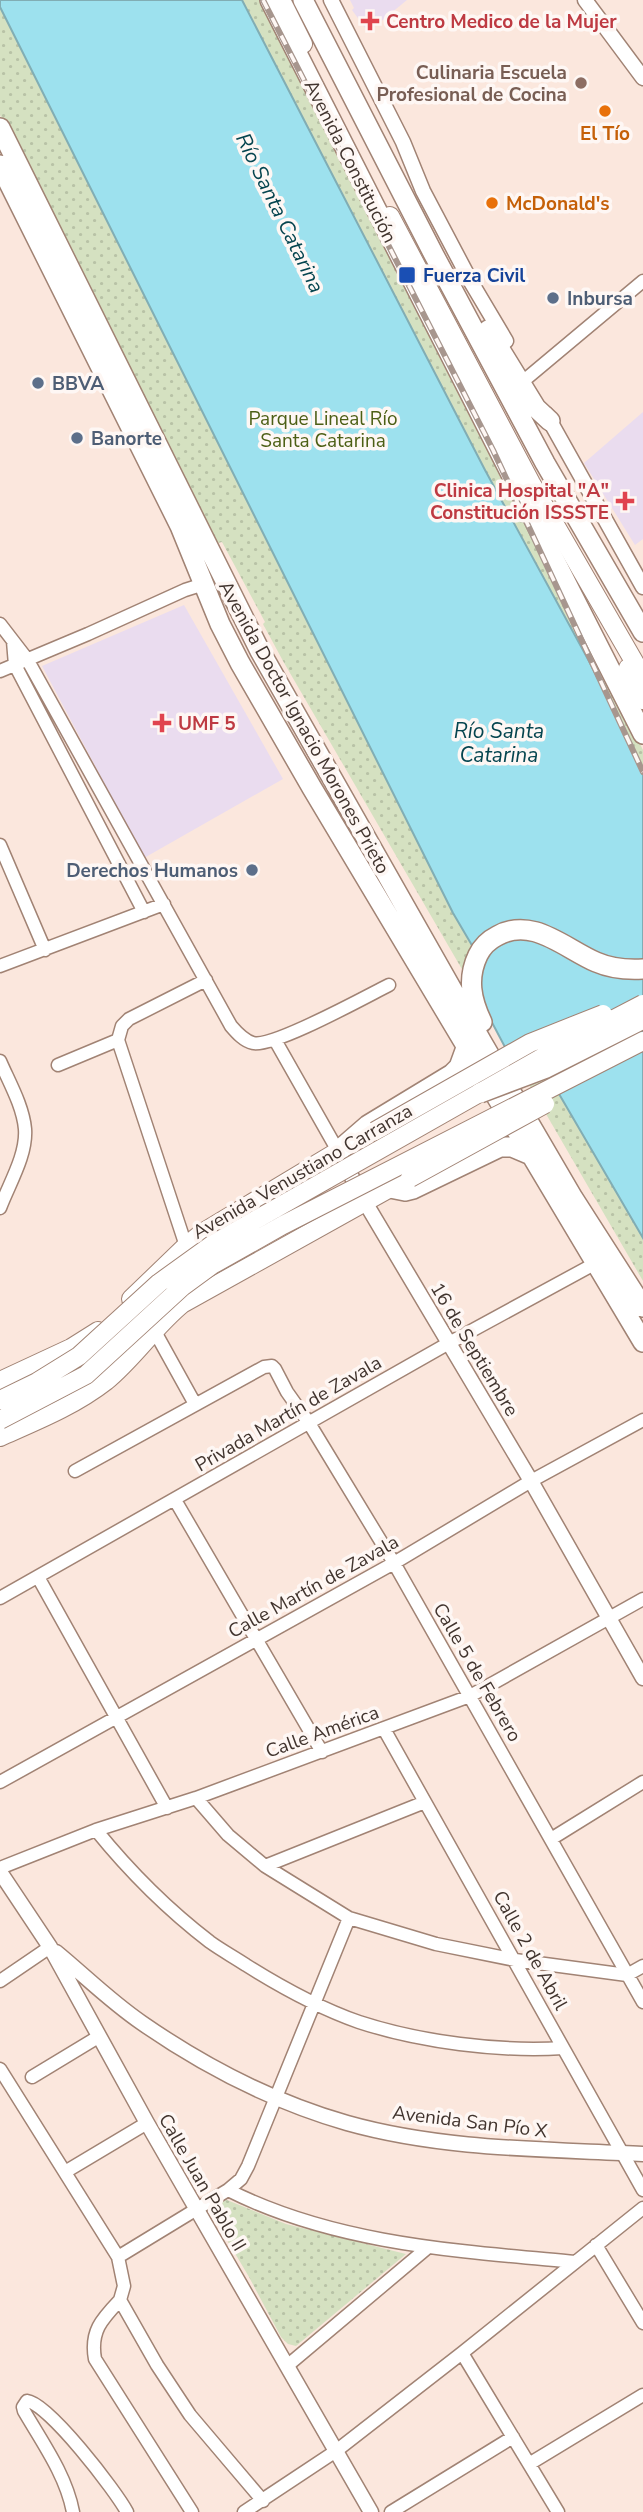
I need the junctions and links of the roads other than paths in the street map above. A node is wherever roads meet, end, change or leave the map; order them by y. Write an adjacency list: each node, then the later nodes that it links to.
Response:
1 (270, 0): 24 (highway, Avenida Constitución)
2 (281, 0): 14 (main road, Avenida Constitución)
3 (303, 0): 9 (highway, Avenida Constitución)
4 (331, 0): 11 (street)
5 (585, 0): 6 (street)
6 (643, 78)
7 (0, 128): 53 (highway, Avenida Doctor Ignacio Morones Prieto)
8 (0, 164): 13 (highway, Avenida Doctor Ignacio Morones Prieto)
9 (434, 255): 12 (highway); 17 (highway, Avenida Constitución)
10 (643, 281): 11 (street)
11 (527, 378): 12 (street)
12 (550, 421): 15 (street)
13 (204, 584): 19 (street); 38 (highway, Avenida Doctor Ignacio Morones Prieto)
14 (590, 586): 22 (main road, Avenida Constitución); 23 (main road)
15 (643, 587)
16 (0, 624): 18 (street)
17 (643, 632)
18 (12, 641): 19 (street); 20 (street)
19 (27, 659): 20 (street); 26 (street)
20 (15, 665): 21 (street); 27 (street)
21 (0, 671)
22 (643, 677)
23 (643, 700)
24 (643, 734)
25 (0, 845): 28 (street)
26 (164, 904): 27 (street); 31 (street)
27 (144, 912): 28 (street)
28 (45, 950): 29 (street)
29 (0, 966)
30 (643, 969): 53 (highway)
31 (206, 980): 35 (street); 36 (street)
32 (389, 985): 36 (street)
33 (643, 1003): 42 (main road, Avenida Venustiano Carranza, bridge); 43 (main road, bridge)
34 (643, 1019): 42 (highway, bridge)
35 (118, 1040): 40 (street); 51 (street)
36 (275, 1040): 44 (street, 16 de Septiembre)
37 (643, 1041): 41 (main road, Avenida Venustiano Carranza, bridge)
38 (467, 1045): 44 (highway); 45 (highway, Avenida Doctor Ignacio Morones Prieto)
39 (0, 1062): 49 (street)
40 (58, 1065)
41 (584, 1071): 47 (main road, bridge); 63 (main road, Avenida Venustiano Carranza, bridge)
42 (480, 1093): 61 (main road, Avenida Venustiano Carranza, bridge)
43 (372, 1133): 44 (main road); 47 (main road)
44 (338, 1151): 46 (main road); 48 (street, 16 de Septiembre)
45 (531, 1155): 47 (highway); 52 (highway, Avenida Doctor Ignacio Morones Prieto)
46 (307, 1170): 50 (main road); 51 (main road)
47 (390, 1188): 48 (main road)
48 (365, 1202): 50 (main road); 56 (street, 16 de Septiembre)
49 (0, 1208)
50 (326, 1225): 55 (main road)
51 (186, 1246): 58 (main road)
52 (596, 1263): 56 (street, Privada Martín de Zavala); 57 (highway, Avenida Doctor Ignacio Morones Prieto)
53 (625, 1279): 54 (highway, Avenida Doctor Ignacio Morones Prieto)
54 (643, 1307)
55 (153, 1330): 60 (main road); 62 (street)
56 (449, 1343): 65 (street, Privada Martín de Zavala); 68 (street, 16 de Septiembre)
57 (641, 1343)
58 (71, 1348): 59 (main road); 60 (main road)
59 (0, 1381)
60 (92, 1390): 66 (main road)
61 (0, 1400)
62 (195, 1405): 65 (street, Calle 5 de Febrero); 67 (street)
63 (0, 1420)
64 (643, 1420): 68 (street, Calle Martín de Zavala)
65 (309, 1423): 69 (street, Privada Martín de Zavala); 70 (street, Calle 5 de Febrero)
66 (0, 1437)
67 (75, 1471)
68 (531, 1481): 70 (street, Calle Martín de Zavala); 74 (street, 16 de Septiembre)
69 (175, 1500): 71 (street, Privada Martín de Zavala); 75 (street)
70 (394, 1563): 75 (street, Calle Martín de Zavala); 77 (street, Calle 5 de Febrero)
71 (38, 1577): 72 (street, Privada Martín de Zavala); 78 (street)
72 (0, 1598)
73 (643, 1599): 74 (street, Calle América)
74 (610, 1618): 76 (street, 16 de Septiembre); 77 (street, Calle América)
75 (256, 1640): 78 (street, Calle Martín de Zavala); 80 (street)
76 (643, 1678)
77 (470, 1696): 79 (street, Calle América); 87 (street, Calle 5 de Febrero)
78 (117, 1718): 81 (street, Calle Martín de Zavala); 85 (street)
79 (384, 1729): 80 (street, Calle América); 84 (street, Calle 2 de Abril)
80 (322, 1752): 83 (street, Calle América)
81 (0, 1782)
82 (643, 1782): 87 (street)
83 (196, 1798): 85 (street, Calle América); 88 (street)
84 (425, 1802): 88 (street); 92 (street, Calle 2 de Abril)
85 (167, 1808): 86 (street, Calle América)
86 (96, 1830): 89 (street, Calle América); 96 (street)
87 (551, 1839): 94 (street, Calle 5 de Febrero)
88 (265, 1866): 90 (street)
89 (0, 1870): 91 (street, Calle Juan Pablo II)
90 (349, 1918): 92 (street); 96 (street)
91 (50, 1947): 95 (street); 98 (street, Calle Juan Pablo II); 102 (street, Avenida San Pío X)
92 (515, 1960): 94 (street); 99 (street, Calle 2 de Abril)
93 (643, 1966): 94 (street)
94 (627, 1975): 97 (street, Calle 5 de Febrero)
95 (0, 1981)
96 (314, 2003): 99 (street); 102 (street)
97 (643, 2003)
98 (99, 2037): 101 (street); 103 (street, Calle Juan Pablo II)
99 (564, 2048): 104 (street, Calle 2 de Abril)
100 (0, 2068): 106 (street)
101 (32, 2077)
102 (276, 2097): 104 (street, Avenida San Pío X); 107 (street)
103 (147, 2123): 106 (street); 109 (street, Calle Juan Pablo II)
104 (621, 2153): 105 (street, Avenida San Pío X); 108 (street, Calle 2 de Abril)
105 (643, 2154)
106 (65, 2172): 113 (street)
107 (228, 2190): 109 (street); 112 (street)
108 (643, 2190)
109 (197, 2208): 113 (street); 118 (street, Calle Juan Pablo II)
110 (643, 2208): 111 (street)
111 (596, 2245): 114 (street); 116 (street)
112 (426, 2249): 114 (street); 118 (street)
113 (118, 2257): 115 (street)
114 (575, 2262): 117 (street)
115 (120, 2300): 123 (street); 126 (street)
116 (643, 2323)
117 (462, 2353): 120 (street); 121 (street)
118 (287, 2366): 121 (street, Calle Juan Pablo II)
119 (643, 2395): 122 (street)
120 (513, 2437): 122 (street); 129 (street)
121 (337, 2451): 123 (street); 128 (street, Calle Juan Pablo II)
122 (529, 2464): 130 (street)
123 (263, 2501): 127 (street)
124 (74, 2512): 125 (street)
125 (127, 2512)
126 (192, 2512)
127 (244, 2512)
128 (371, 2512)
129 (391, 2512)
130 (558, 2512)

